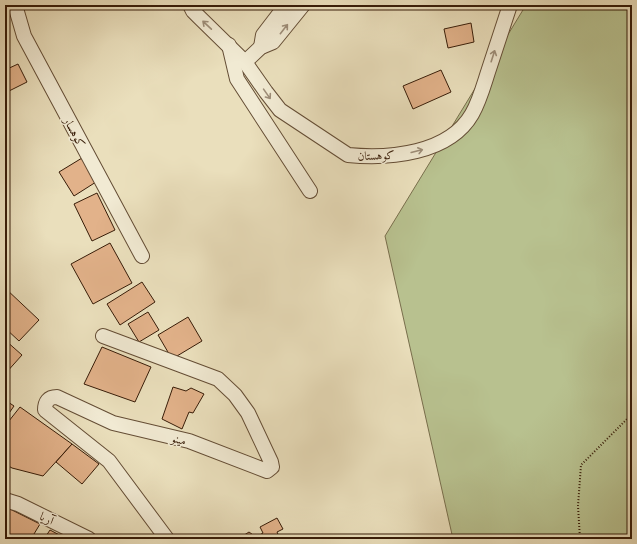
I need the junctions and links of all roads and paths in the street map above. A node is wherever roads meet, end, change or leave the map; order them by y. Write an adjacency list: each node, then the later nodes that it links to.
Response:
1 (15, 5): 10 (street, کوهسار)
2 (190, 5): 6 (street, کوهستان, one-way to 2)
3 (286, 5): 7 (street)
4 (303, 5): 7 (street, one-way to 4)
5 (510, 5): 8 (street, کوهستان, one-way to 5)
6 (229, 45): 8 (street, کوهستان); 9 (street)
7 (261, 47): 8 (street)
8 (245, 62)
9 (310, 191)
10 (142, 256)
11 (103, 336): 15 (street, مینو)
12 (632, 414): 16 (path)
13 (5, 500): 14 (street, آریا)
14 (89, 539)
15 (167, 539)
16 (580, 539)

